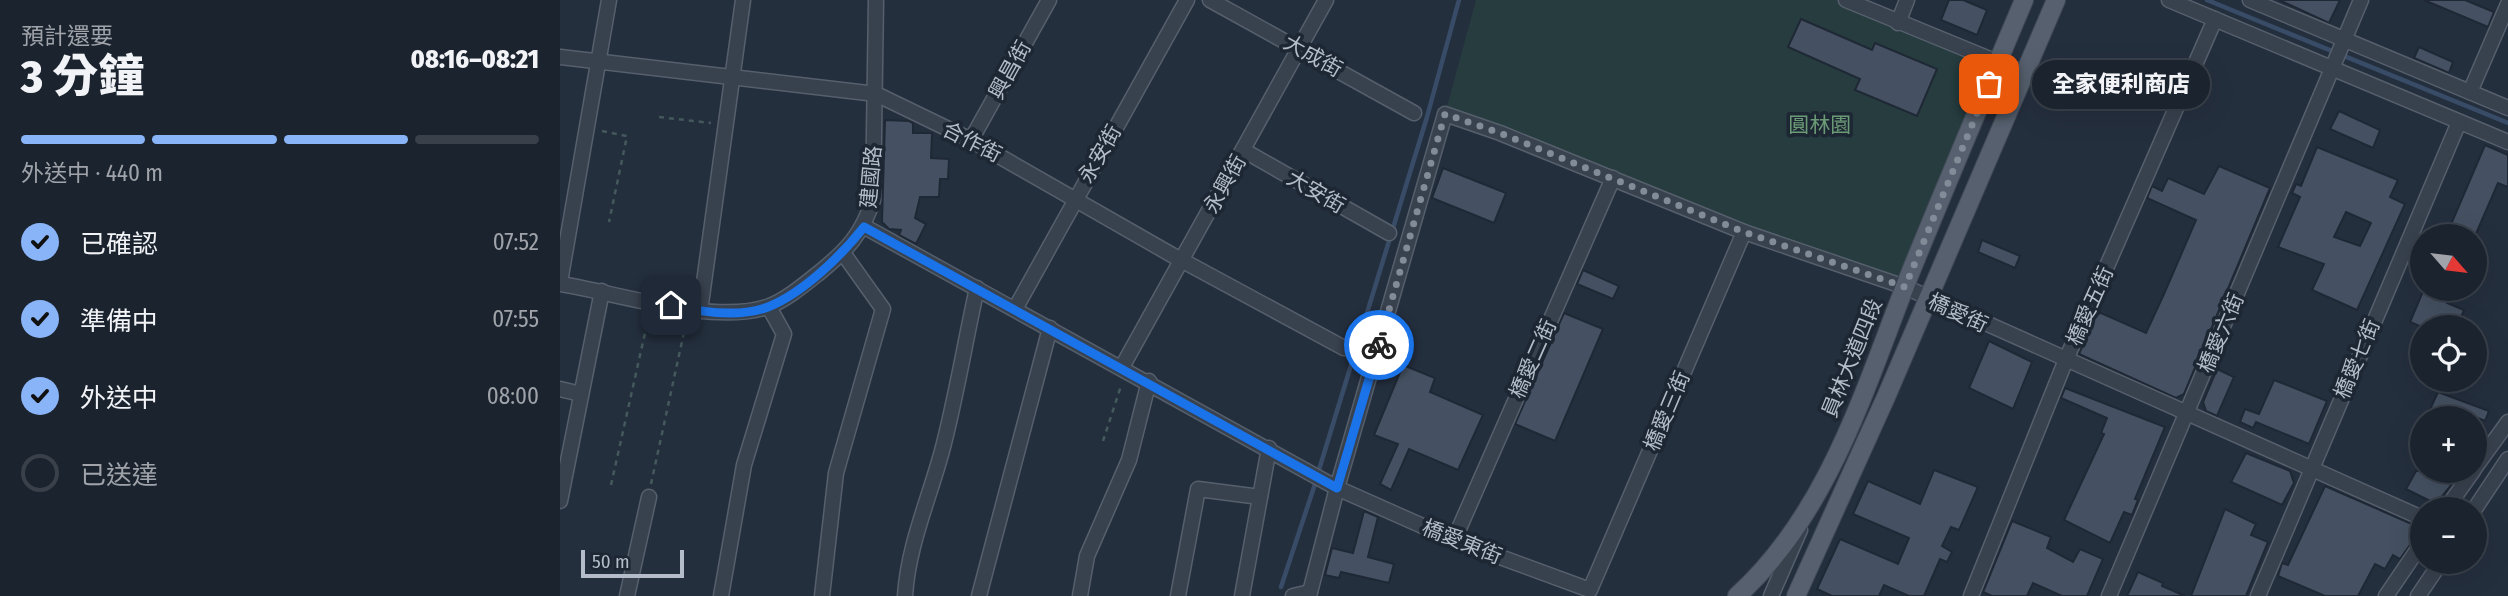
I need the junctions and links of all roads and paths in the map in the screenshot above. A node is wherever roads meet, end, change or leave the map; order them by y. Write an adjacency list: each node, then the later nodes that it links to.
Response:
1 (609, 0): 21 (street)
2 (743, 0): 25 (street)
3 (876, 0): 27 (street, 建國路)
4 (1049, 0): 34 (street, 興昌街)
5 (1187, 0): 38 (street, 永安街)
6 (1210, 0): 19 (street, 大成街)
7 (1326, 0): 19 (street, 永興街)
8 (1846, 0): 17 (street)
9 (1907, 0): 17 (street)
10 (2024, 0): 22 (main road, 員林大道四段)
11 (2056, 0): 24 (main road, 員林大道四段)
12 (2169, 0): 16 (street)
13 (2249, 0): 18 (street)
14 (2361, 0): 18 (street, 橋愛六街)
15 (2508, 4): 26 (street)
16 (2216, 19): 23 (street); 56 (street, 橋愛五街)
17 (1898, 23): 22 (street)
18 (2344, 40): 23 (street, 橋愛六街); 26 (street)
19 (1300, 48): 29 (street, 大成街); 36 (street, 永興街)
20 (560, 57): 21 (street, 合作街)
21 (600, 60): 25 (street, 合作街); 33 (street)
22 (1998, 61): 24 (street); 46 (main road, 員林大道四段)
23 (2332, 69): 31 (street); 61 (street, 橋愛六街)
24 (2024, 73): 49 (main road, 員林大道四段)
25 (732, 78): 27 (street, 合作街); 32 (street)
26 (2470, 92): 28 (street)
27 (876, 94): 34 (street, 合作街); 40 (street, 建國路)
28 (2508, 108)
29 (1414, 113)
30 (659, 117): 32 (path)
31 (2459, 122): 35 (street); 67 (street, 橋愛七街)
32 (726, 125): 53 (street)
33 (588, 128): 39 (path); 45 (street)
34 (971, 140): 38 (street, 合作街)
35 (2508, 142)
36 (1243, 150): 42 (street, 大安街); 44 (street, 永興街)
37 (1613, 178): 41 (street, 橋愛街); 69 (street, 橋愛街); 76 (street, 橋愛二街)
38 (1075, 197): 44 (street, 合作街); 52 (street, 永安街)
39 (609, 222)
40 (864, 227): 43 (street, 建國路); 47 (street, 橋愛東街)
41 (1744, 232): 46 (street, 橋愛街); 79 (street, 橋愛三街)
42 (1388, 233)
43 (843, 253): 51 (street, 建國路); 83 (street)
44 (1183, 259): 55 (street, 合作街); 57 (street, 永興街)
45 (560, 283): 48 (street, 建國路)
46 (1905, 287): 49 (street, 橋愛街); 74 (main road, 員林大道四段)
47 (977, 288): 52 (street, 橋愛東街); 84 (street)
48 (602, 291): 50 (street, 建國路); 60 (street)
49 (1926, 299): 56 (street, 橋愛街); 92 (main road, 員林大道四段)
50 (652, 301): 53 (street, 建國路); 68 (path)
51 (769, 307): 53 (street, 建國路); 82 (street)
52 (1015, 309): 54 (street, 橋愛東街)
53 (694, 310): 70 (path)
54 (1051, 328): 57 (street, 橋愛東街); 85 (street)
55 (1344, 348)
56 (2065, 362): 61 (street, 橋愛街); 93 (street, 橋愛五街)
57 (1124, 368): 58 (street, 橋愛東街); 63 (path)
58 (1149, 382): 64 (street, 橋愛東街); 86 (street)
59 (560, 389): 60 (street)
60 (581, 394): 73 (street)
61 (2188, 413): 67 (street, 橋愛街); 94 (street, 橋愛六街)
62 (2508, 422): 65 (street)
63 (1103, 441)
64 (1269, 449): 69 (street, 橋愛東街); 71 (street)
65 (2487, 452)
66 (2508, 459): 72 (street)
67 (2309, 470): 75 (street, 橋愛街); 95 (street, 橋愛七街)
68 (611, 485)
69 (1333, 485): 76 (street, 橋愛東街); 80 (street)
70 (649, 497): 81 (street)
71 (1260, 497): 87 (street); 88 (street)
72 (2483, 497)
73 (560, 501)
74 (1812, 503): 90 (main road, 員林大道四段); 91 (street)
75 (2410, 514)
76 (1454, 540): 79 (street, 橋愛東街)
77 (2410, 561): 96 (street)
78 (2433, 574): 97 (street)
79 (1590, 590)
80 (1310, 594): 89 (street)
81 (627, 596)
82 (721, 596)
83 (822, 596)
84 (905, 596)
85 (979, 596)
86 (1080, 596)
87 (1178, 596)
88 (1242, 596)
89 (1293, 596)
90 (1737, 596)
91 (1771, 596)
92 (1796, 596)
93 (1971, 596)
94 (2109, 596)
95 (2258, 596)
96 (2386, 596)
97 (2418, 596)

